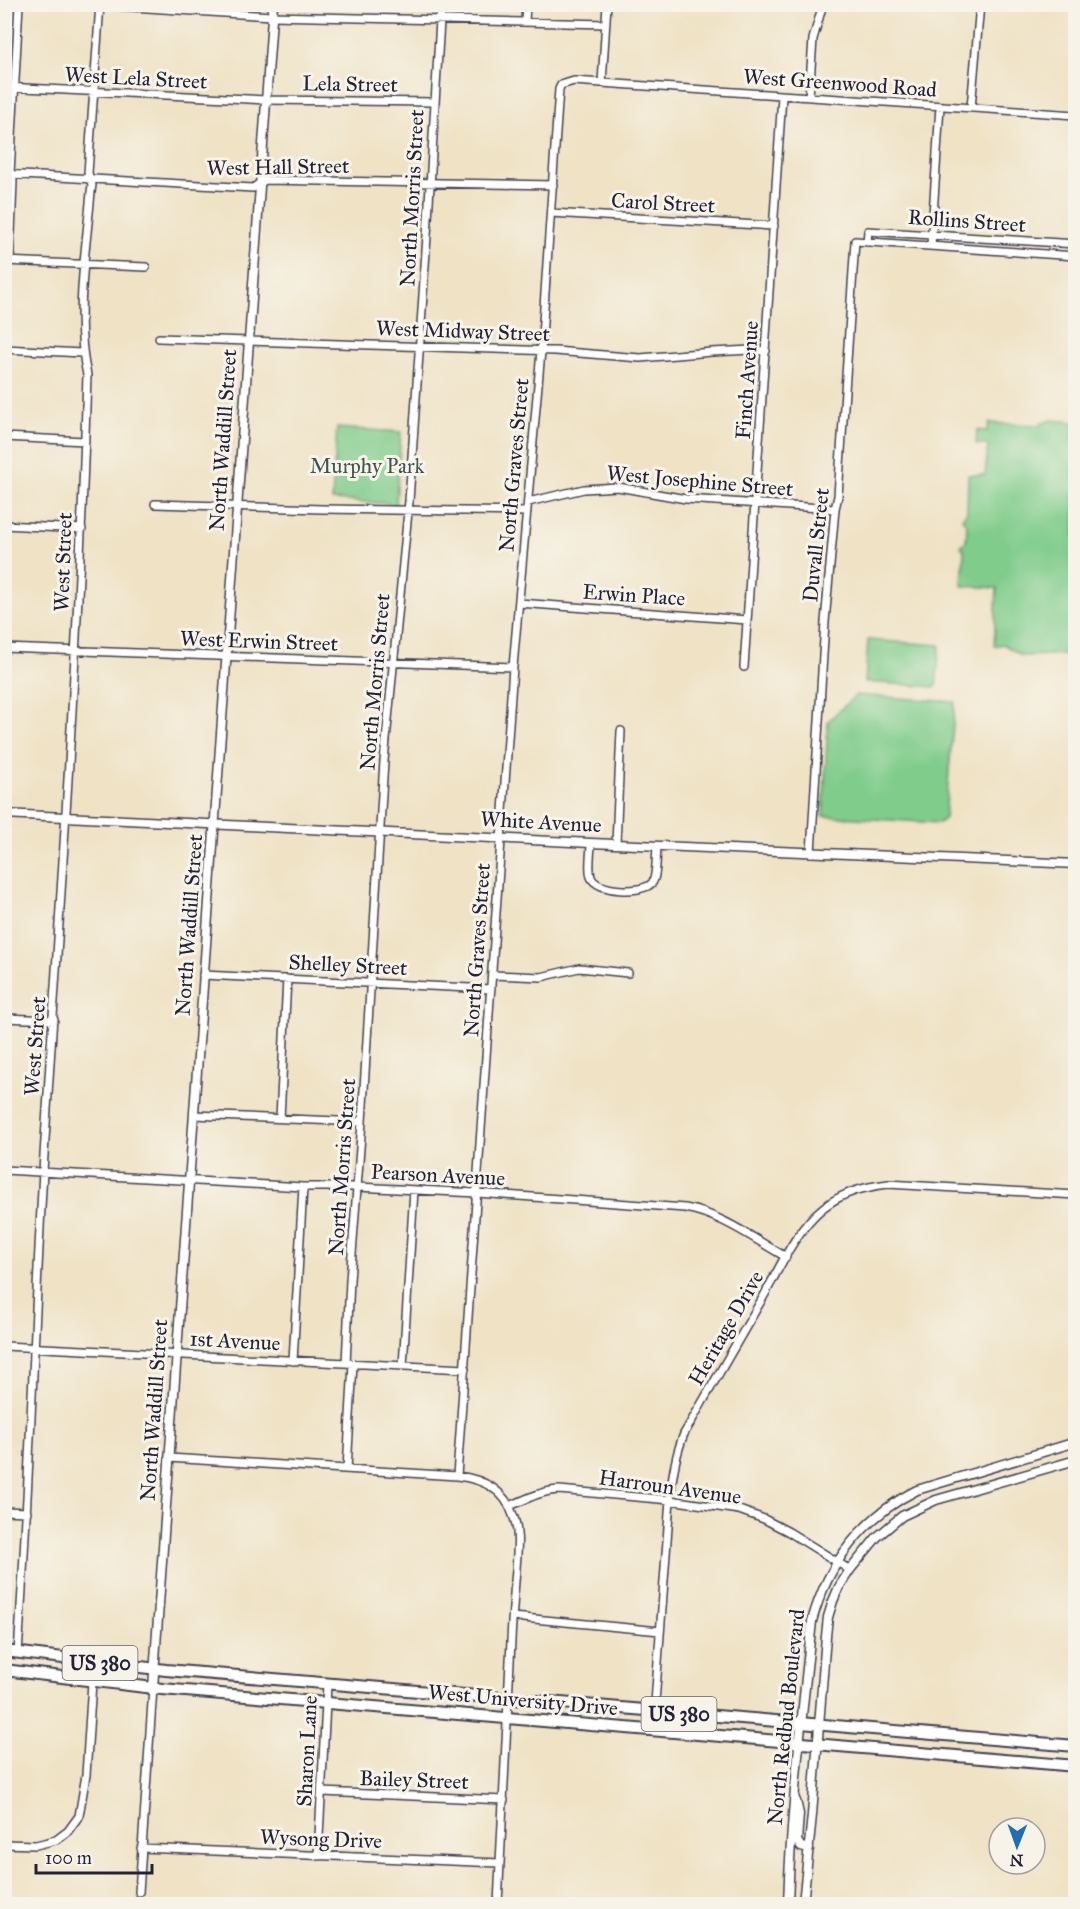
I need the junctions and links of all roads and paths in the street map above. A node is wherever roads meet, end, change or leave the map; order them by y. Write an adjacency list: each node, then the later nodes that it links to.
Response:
1 (19, 4): 16 (street)
2 (86, 4): 9 (street)
3 (273, 4): 10 (street, North Waddill Street)
4 (441, 4): 11 (street, North Morris Street)
5 (526, 4): 12 (street)
6 (607, 4): 13 (street)
7 (823, 4): 19 (street)
8 (980, 4): 23 (street)
9 (100, 5): 10 (street); 17 (street, West Street)
10 (272, 16): 11 (street); 20 (street, North Waddill Street)
11 (440, 20): 12 (street); 21 (street, North Morris Street)
12 (525, 22): 13 (street)
13 (606, 24): 14 (street)
14 (602, 83): 18 (street, West Greenwood Road); 29 (street, North Graves Street)
15 (4, 87): 16 (street, West Lela Street)
16 (14, 88): 17 (street, West Lela Street); 25 (street)
17 (93, 93): 20 (street, West Lela Street); 26 (street, West Street)
18 (782, 96): 19 (street, West Greenwood Road); 31 (street, Finch Avenue)
19 (809, 97): 22 (street, West Greenwood Road)
20 (266, 100): 21 (street, Lela Street); 28 (street, North Waddill Street)
21 (434, 102): 27 (street, North Morris Street)
22 (940, 106): 23 (street, West Greenwood Road); 32 (street)
23 (971, 108): 24 (street, West Greenwood Road)
24 (1076, 115)
25 (7, 174): 26 (street, West Hall Street); 38 (street)
26 (90, 179): 28 (street, West Hall Street); 39 (street, West Street)
27 (429, 183): 28 (street, West Hall Street); 29 (street, West Hall Street); 43 (street, North Morris Street)
28 (259, 184): 42 (street, North Waddill Street)
29 (553, 185): 30 (street, North Graves Street)
30 (551, 213): 31 (street, Carol Street); 45 (street, North Graves Street)
31 (774, 226): 46 (street, Finch Avenue)
32 (932, 235): 34 (street, Rollins Street); 35 (street, Rollins Street); 36 (street)
33 (855, 241): 34 (street, Rollins Street); 54 (street, Duvall Street)
34 (867, 242): 36 (street, Rollins Street)
35 (1076, 244)
36 (931, 246): 37 (street, Rollins Street)
37 (1076, 256)
38 (7, 261): 39 (street)
39 (84, 264): 40 (street); 47 (street, West Street)
40 (146, 267)
41 (159, 338): 42 (street, West Midway Street)
42 (249, 342): 43 (street, West Midway Street); 53 (street, North Waddill Street)
43 (419, 346): 45 (street, West Midway Street); 55 (street, North Morris Street)
44 (5, 349): 47 (street)
45 (541, 351): 46 (street, West Midway Street); 50 (street, North Graves Street)
46 (766, 351): 52 (street, Finch Avenue)
47 (82, 353): 49 (street, West Street)
48 (4, 437): 49 (street)
49 (85, 441): 58 (street, West Street)
50 (528, 502): 52 (street, West Josephine Street); 56 (street, North Graves Street)
51 (155, 504): 53 (street)
52 (756, 504): 54 (street, West Josephine Street); 60 (street, Finch Avenue)
53 (236, 507): 55 (street); 63 (street, North Waddill Street)
54 (835, 509): 76 (street, Duvall Street)
55 (407, 510): 56 (street); 64 (street, North Morris Street)
56 (527, 512): 59 (street, North Graves Street)
57 (4, 525): 58 (street)
58 (82, 529): 62 (street, West Street)
59 (519, 603): 60 (street, Erwin Place); 65 (street, North Graves Street)
60 (747, 620): 66 (street, Finch Avenue)
61 (4, 648): 62 (street, West Erwin Street)
62 (76, 651): 63 (street, West Erwin Street); 69 (street, West Street)
63 (226, 657): 64 (street, West Erwin Street); 70 (street, North Waddill Street)
64 (394, 663): 65 (street, West Erwin Street); 71 (street, North Morris Street)
65 (513, 667): 72 (street, North Graves Street)
66 (744, 667)
67 (621, 731): 74 (street)
68 (4, 814): 69 (street, White Avenue)
69 (67, 817): 70 (street, White Avenue); 85 (street, West Street)
70 (214, 825): 71 (street, White Avenue); 79 (street, North Waddill Street)
71 (380, 833): 72 (street, White Avenue); 82 (street, North Morris Street)
72 (501, 838): 73 (street, White Avenue); 80 (street, North Graves Street)
73 (591, 843): 74 (street, White Avenue); 75 (street)
74 (616, 844): 75 (street, White Avenue)
75 (657, 846): 76 (street, White Avenue)
76 (811, 853): 77 (street, White Avenue)
77 (1076, 864)
78 (628, 973): 80 (street)
79 (203, 975): 81 (street, Shelley Street); 86 (street, North Waddill Street)
80 (492, 975): 83 (street, North Graves Street)
81 (287, 979): 82 (street, Shelley Street); 87 (street)
82 (371, 983): 83 (street, Shelley Street); 88 (street, North Morris Street)
83 (491, 989): 95 (street, North Graves Street)
84 (4, 1017): 85 (street)
85 (54, 1020): 90 (street, West Street)
86 (194, 1114): 87 (street); 91 (street, North Waddill Street)
87 (280, 1118): 88 (street)
88 (362, 1122): 93 (street, North Morris Street)
89 (4, 1170): 90 (street, Pearson Avenue)
90 (44, 1172): 91 (street, Pearson Avenue); 99 (street, West Street)
91 (189, 1181): 92 (street, Pearson Avenue); 100 (street, North Waddill Street)
92 (303, 1187): 93 (street, Pearson Avenue); 101 (street)
93 (357, 1187): 94 (street, Pearson Avenue); 102 (street, North Morris Street)
94 (414, 1190): 95 (street, Pearson Avenue); 103 (street)
95 (477, 1193): 97 (street, Pearson Avenue); 104 (street, North Graves Street)
96 (1076, 1195): 97 (street, Heritage Drive)
97 (786, 1257): 110 (street, Heritage Drive)
98 (4, 1346): 99 (street, 1st Avenue)
99 (34, 1348): 100 (street, 1st Avenue); 113 (street, West Street)
100 (177, 1355): 101 (street, 1st Avenue); 106 (street, North Waddill Street)
101 (293, 1361): 102 (street, 1st Avenue)
102 (349, 1364): 103 (street, 1st Avenue); 108 (street, North Morris Street)
103 (404, 1366): 104 (street, 1st Avenue)
104 (465, 1369): 109 (street, North Graves Street)
105 (1076, 1442): 114 (street, North Redbud Boulevard)
106 (169, 1458): 108 (street); 120 (street, North Waddill Street)
107 (1076, 1460): 115 (street, North Redbud Boulevard)
108 (347, 1469): 109 (street)
109 (458, 1476): 111 (street)
110 (670, 1500): 111 (street, Harroun Avenue); 114 (street, Harroun Avenue); 117 (street, Heritage Drive)
111 (510, 1506): 116 (street)
112 (4, 1511): 113 (street)
113 (27, 1512): 119 (street, West Street)
114 (836, 1562): 115 (street, Harroun Avenue); 129 (street, North Redbud Boulevard)
115 (850, 1570): 130 (street, North Redbud Boulevard)
116 (513, 1617): 117 (street); 125 (street)
117 (660, 1631): 127 (street, Heritage Drive)
118 (4, 1651): 119 (highway, West University Drive / US 380)
119 (18, 1653): 120 (highway, West University Drive / US 380)
120 (155, 1669): 123 (highway, West University Drive / US 380); 124 (street, North Waddill Street)
121 (4, 1670): 122 (highway, West University Drive / US 380)
122 (92, 1682): 124 (highway, West University Drive / US 380); 139 (street)
123 (327, 1684): 125 (highway, West University Drive / US 380); 126 (street, Sharon Lane)
124 (153, 1688): 126 (highway, West University Drive / US 380); 140 (street, North Waddill Street)
125 (509, 1699): 127 (highway, West University Drive / US 380); 128 (street)
126 (326, 1703): 128 (highway, West University Drive / US 380); 136 (street, Sharon Lane)
127 (654, 1712): 129 (highway, West University Drive / US 380); 131 (street, Heritage Drive)
128 (508, 1718): 131 (highway, West University Drive / US 380); 138 (street)
129 (800, 1724): 130 (highway, West University Drive / US 380); 132 (street, North Redbud Boulevard)
130 (819, 1726): 133 (street, North Redbud Boulevard); 134 (highway, West University Drive / US 380)
131 (652, 1730): 132 (highway, West University Drive / US 380)
132 (798, 1743): 133 (highway, West University Drive / US 380); 137 (street, North Redbud Boulevard)
133 (818, 1744): 135 (highway, West University Drive / US 380); 141 (street, North Redbud Boulevard)
134 (1076, 1746)
135 (1076, 1766)
136 (322, 1792): 138 (street, Bailey Street); 142 (street, Sharon Lane)
137 (794, 1792): 141 (street); 146 (street, North Redbud Boulevard)
138 (504, 1800): 143 (street)
139 (4, 1844)
140 (141, 1848): 142 (street, Wysong Drive); 144 (street, North Waddill Street)
141 (809, 1849): 147 (street, North Redbud Boulevard)
142 (318, 1856): 143 (street, Wysong Drive)
143 (500, 1863): 145 (street)
144 (139, 1892)
145 (498, 1905)
146 (788, 1905)
147 (803, 1905)

